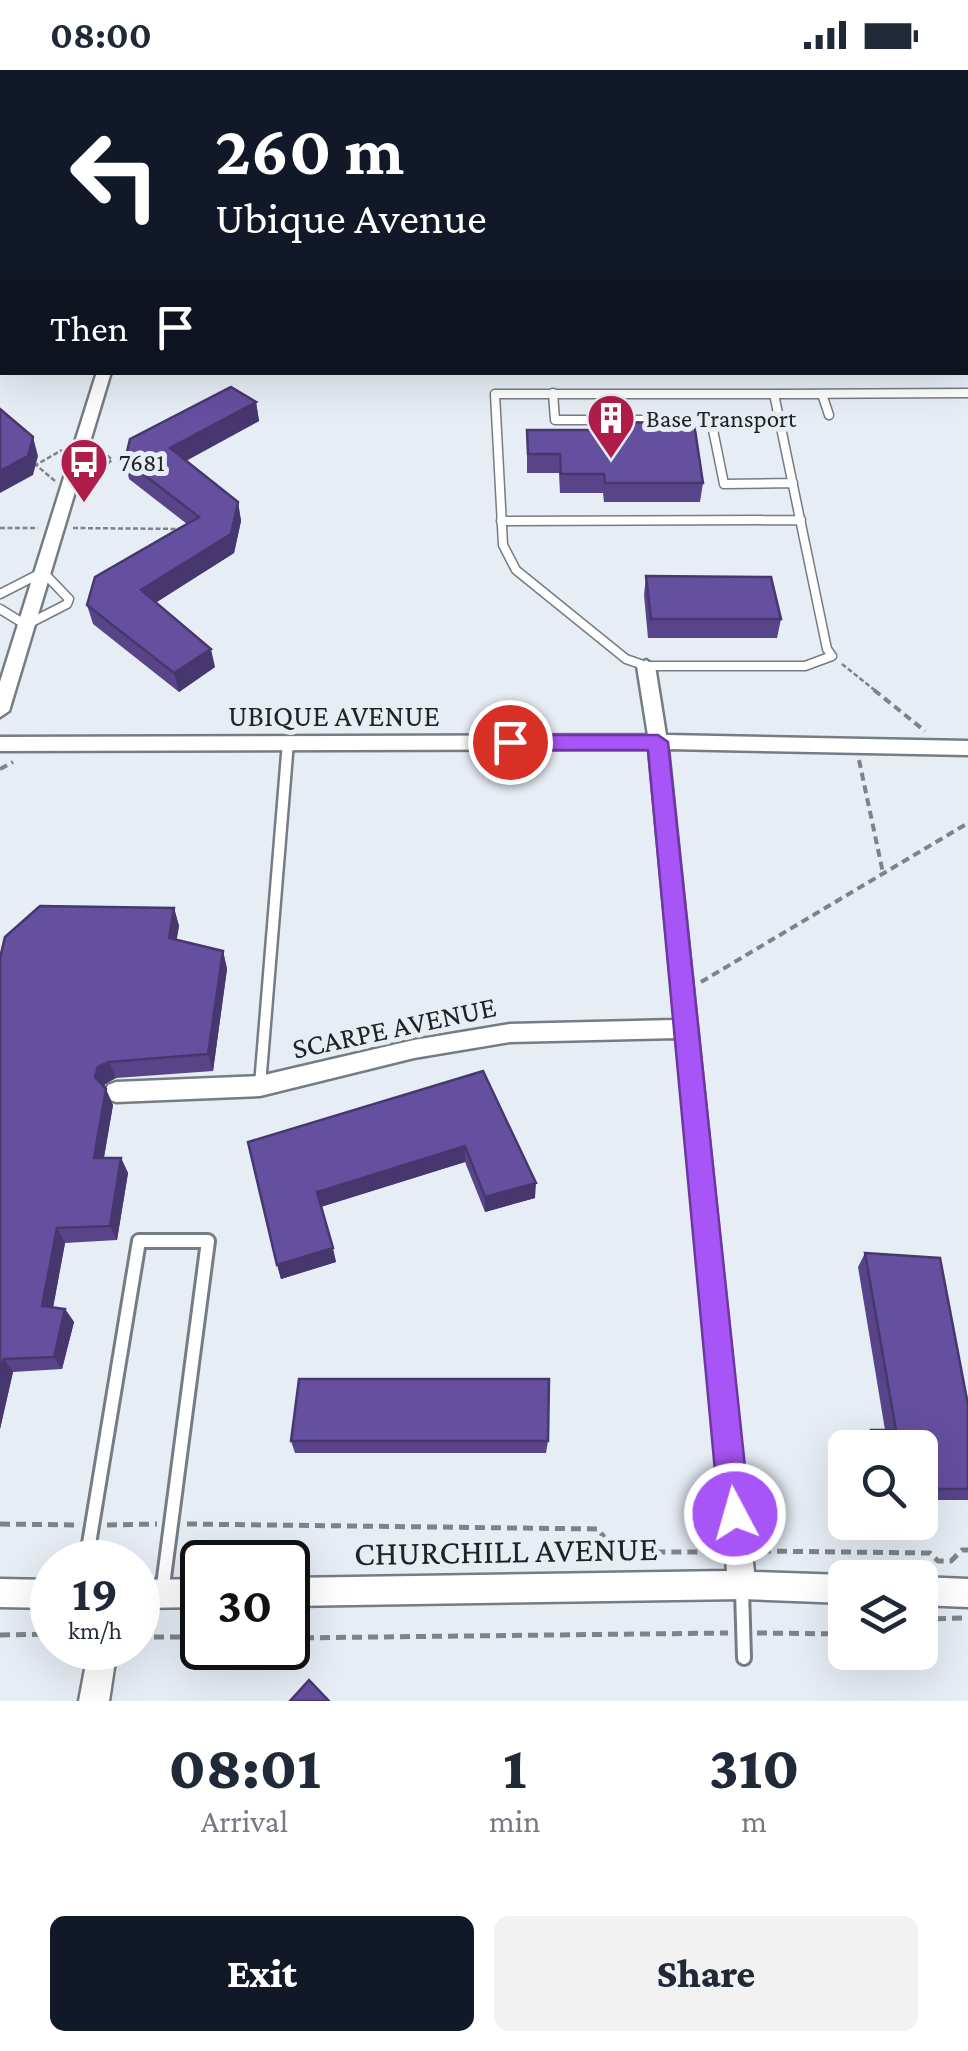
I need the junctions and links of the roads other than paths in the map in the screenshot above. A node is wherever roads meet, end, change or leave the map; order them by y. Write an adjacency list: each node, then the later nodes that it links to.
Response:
1 (103, 375): 10 (street)
2 (554, 393): 4 (lane); 7 (lane); 9 (lane)
3 (968, 393): 5 (lane)
4 (774, 394): 5 (lane); 7 (lane)
5 (822, 394): 6 (lane)
6 (829, 415)
7 (793, 483): 8 (lane)
8 (801, 520): 9 (lane); 14 (lane)
9 (501, 521): 14 (lane)
10 (42, 572): 11 (lane); 13 (street); 13 (lane)
11 (0, 594)
12 (0, 609): 13 (lane)
13 (26, 625): 15 (street)
14 (646, 666): 17 (street)
15 (0, 711)
16 (288, 742): 17 (street, UBIQUE AVENUE); 18 (street, UBIQUE AVENUE); 21 (lane)
17 (658, 742): 19 (street, UBIQUE AVENUE); 20 (street)
18 (0, 744)
19 (968, 748)
20 (686, 1029): 21 (street, SCARPE AVENUE); 25 (street)
21 (260, 1086): 22 (street, SCARPE AVENUE)
22 (116, 1092)
23 (90, 1540): 24 (lane)
24 (160, 1562)
25 (742, 1585): 26 (street, CHURCHILL AVENUE); 28 (street, CHURCHILL AVENUE); 32 (lane)
26 (828, 1588)
27 (938, 1591): 29 (street)
28 (310, 1592)
29 (968, 1592)
30 (0, 1594): 31 (street)
31 (30, 1594)
32 (744, 1658)
33 (100, 1670): 34 (street)
34 (94, 1701)

